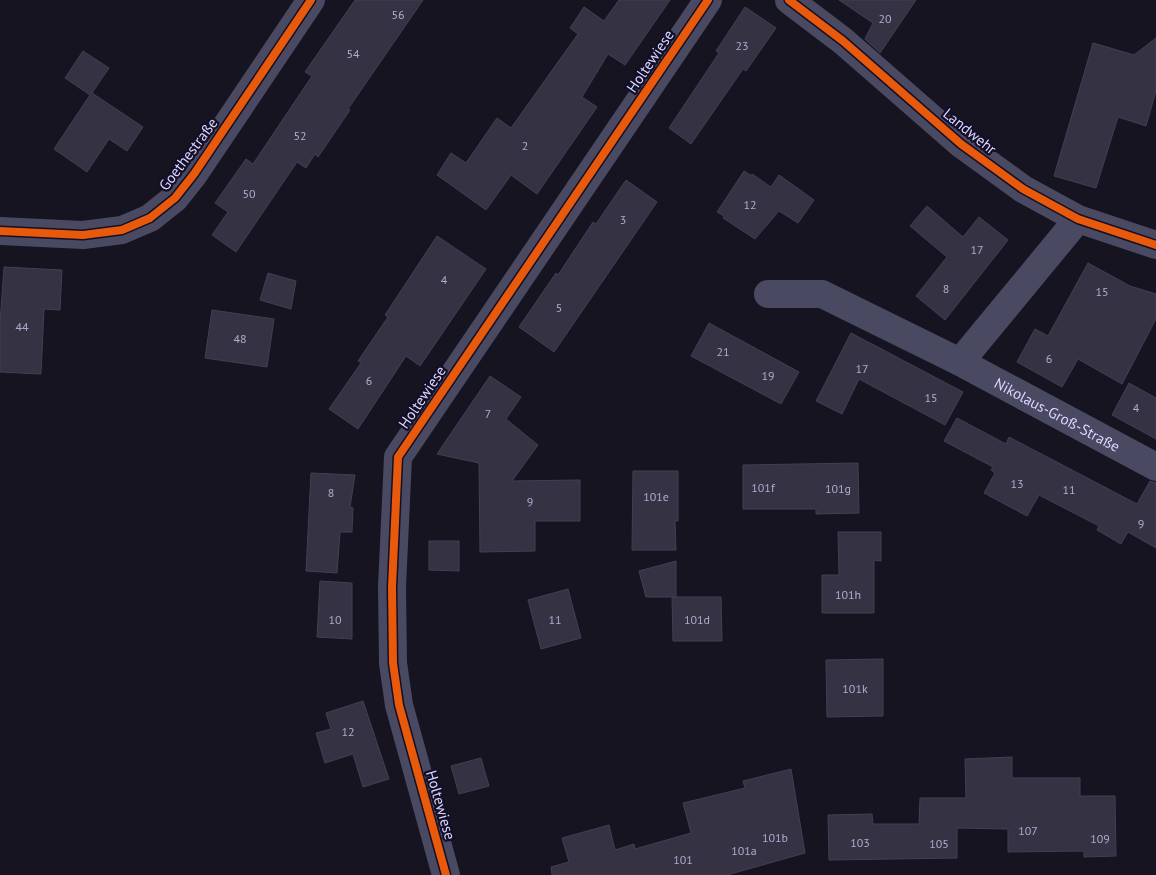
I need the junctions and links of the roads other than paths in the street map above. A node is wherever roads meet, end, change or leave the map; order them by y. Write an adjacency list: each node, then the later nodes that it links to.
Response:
1 (310, 0): 5 (street, Goethestraße)
2 (708, 0): 10 (street, Holtewiese)
3 (789, 0): 4 (street, Landwehr)
4 (1078, 219): 6 (street, Landwehr); 8 (street)
5 (0, 231)
6 (1156, 245)
7 (768, 294): 8 (street, Nikolaus-Groß-Straße)
8 (960, 362): 9 (street, Nikolaus-Groß-Straße)
9 (1156, 467)
10 (446, 875)

